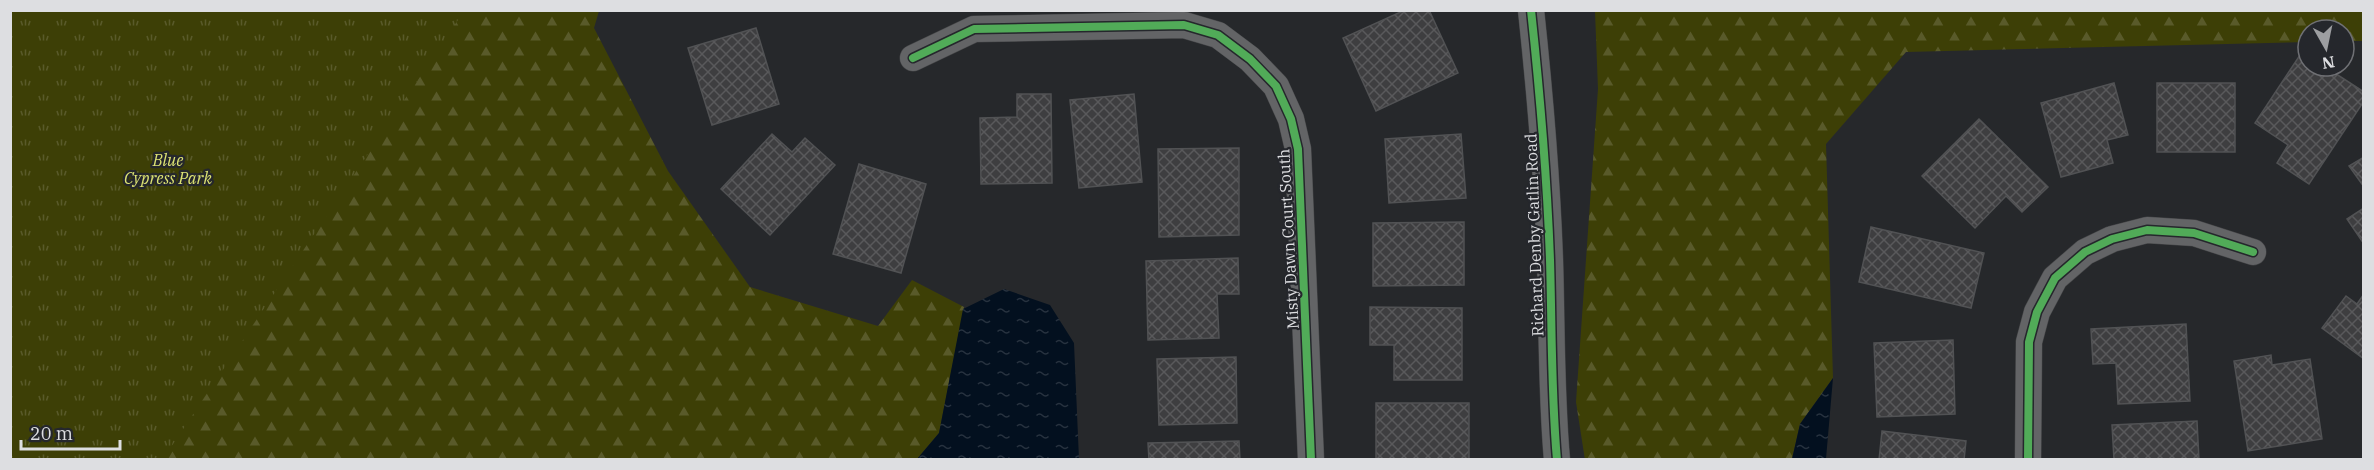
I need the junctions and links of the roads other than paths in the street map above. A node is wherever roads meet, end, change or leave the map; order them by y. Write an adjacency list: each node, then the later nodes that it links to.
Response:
1 (1532, 10): 5 (street, Richard Denby Gatlin Road)
2 (913, 58): 4 (street, Misty Dawn Court South)
3 (2253, 252): 6 (street)
4 (1311, 459)
5 (1557, 459)
6 (2028, 459)

